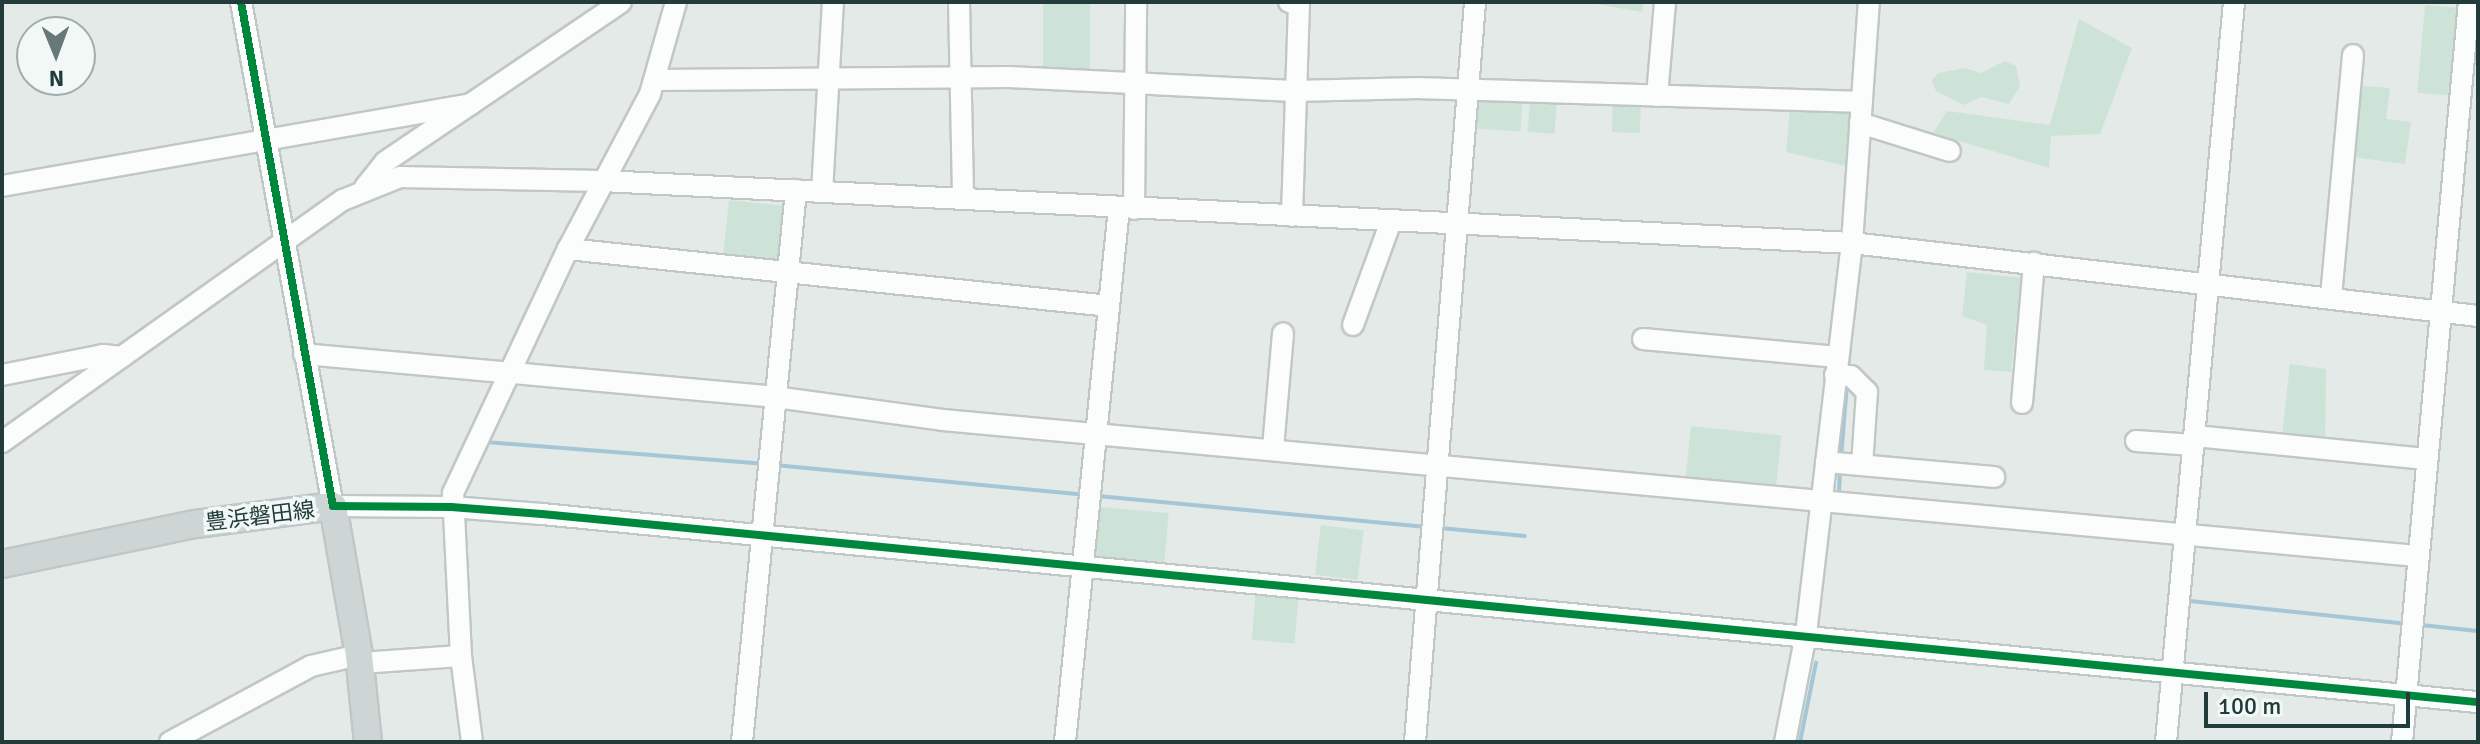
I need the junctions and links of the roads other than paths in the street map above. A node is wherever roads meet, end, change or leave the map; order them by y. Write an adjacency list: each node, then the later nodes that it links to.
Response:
1 (241, 2): 24 (street)
2 (621, 2): 22 (street)
3 (676, 2): 16 (street)
4 (833, 2): 15 (street)
5 (959, 2): 14 (street)
6 (1136, 2): 17 (street)
7 (1289, 2): 19 (street)
8 (1475, 2): 18 (street)
9 (1665, 2): 20 (street)
10 (1869, 2): 21 (street)
11 (2234, 2): 43 (street)
12 (2469, 2): 26 (street)
13 (2353, 55): 44 (street)
14 (960, 77): 15 (street); 17 (street); 33 (street)
15 (829, 78): 16 (street); 32 (street)
16 (656, 80): 28 (street)
17 (1136, 82): 19 (street); 34 (street)
18 (1467, 89): 19 (street); 20 (street); 37 (street)
19 (1294, 91): 35 (street)
20 (1657, 96): 21 (street)
21 (1862, 102): 23 (street)
22 (471, 104): 24 (street); 30 (street)
23 (1869, 126): 25 (street); 38 (street)
24 (265, 137): 29 (street); 39 (street)
25 (1950, 151)
26 (2456, 162): 27 (street); 46 (street)
27 (2478, 164)
28 (602, 181): 30 (street); 31 (street); 40 (street)
29 (2, 186)
30 (365, 187): 39 (street)
31 (796, 190): 32 (street); 42 (street)
32 (822, 192): 33 (street)
33 (963, 198): 34 (street)
34 (1126, 208): 35 (street); 45 (street)
35 (1292, 216): 36 (street)
36 (1391, 221): 37 (street); 48 (street)
37 (1457, 224): 38 (street); 64 (street)
38 (1852, 243): 41 (street); 53 (street)
39 (284, 244): 51 (street); 52 (street)
40 (568, 249): 42 (street); 54 (street)
41 (2034, 263): 43 (street); 57 (street)
42 (787, 271): 45 (street); 56 (street)
43 (2211, 282): 44 (street); 60 (street)
44 (2331, 297): 46 (street)
45 (1109, 306): 58 (street)
46 (2440, 311): 47 (street); 63 (street)
47 (2478, 316)
48 (1353, 325)
49 (1283, 333): 62 (street)
50 (1643, 339): 53 (street)
51 (304, 354): 54 (street); 68 (street)
52 (122, 357): 55 (street); 61 (street)
53 (1841, 370): 65 (street); 65 (street)
54 (510, 374): 56 (street); 69 (street)
55 (2, 375)
56 (775, 397): 58 (street); 71 (street)
57 (2022, 403)
58 (1097, 432): 62 (street); 74 (street)
59 (2136, 441): 60 (street)
60 (2194, 441): 63 (street); 70 (street)
61 (2, 442)
62 (1273, 448): 64 (street)
63 (2426, 459): 72 (street)
64 (1438, 462): 67 (street); 75 (street)
65 (1844, 463): 66 (street); 67 (street)
66 (1994, 477)
67 (1822, 500): 70 (street); 76 (street)
68 (333, 506): 69 (street); 73 (main road, 豊浜磐田線); 78 (main road, 豊浜磐田線)
69 (451, 507): 71 (street); 77 (street)
70 (2185, 534): 72 (street); 79 (street)
71 (761, 537): 74 (street); 85 (street)
72 (2417, 556): 80 (street)
73 (2, 564)
74 (1083, 566): 75 (street); 86 (street)
75 (1427, 602): 76 (street); 87 (street)
76 (1806, 634): 79 (street); 88 (street)
77 (461, 656): 78 (street); 84 (street)
78 (360, 659): 82 (street); 83 (main road, 豊浜磐田線)
79 (2173, 672): 80 (street); 89 (street)
80 (2405, 694): 81 (street); 90 (street)
81 (2478, 702)
82 (170, 742)
83 (368, 742)
84 (472, 742)
85 (742, 742)
86 (1065, 742)
87 (1415, 742)
88 (1785, 742)
89 (2166, 742)
90 (2402, 742)

